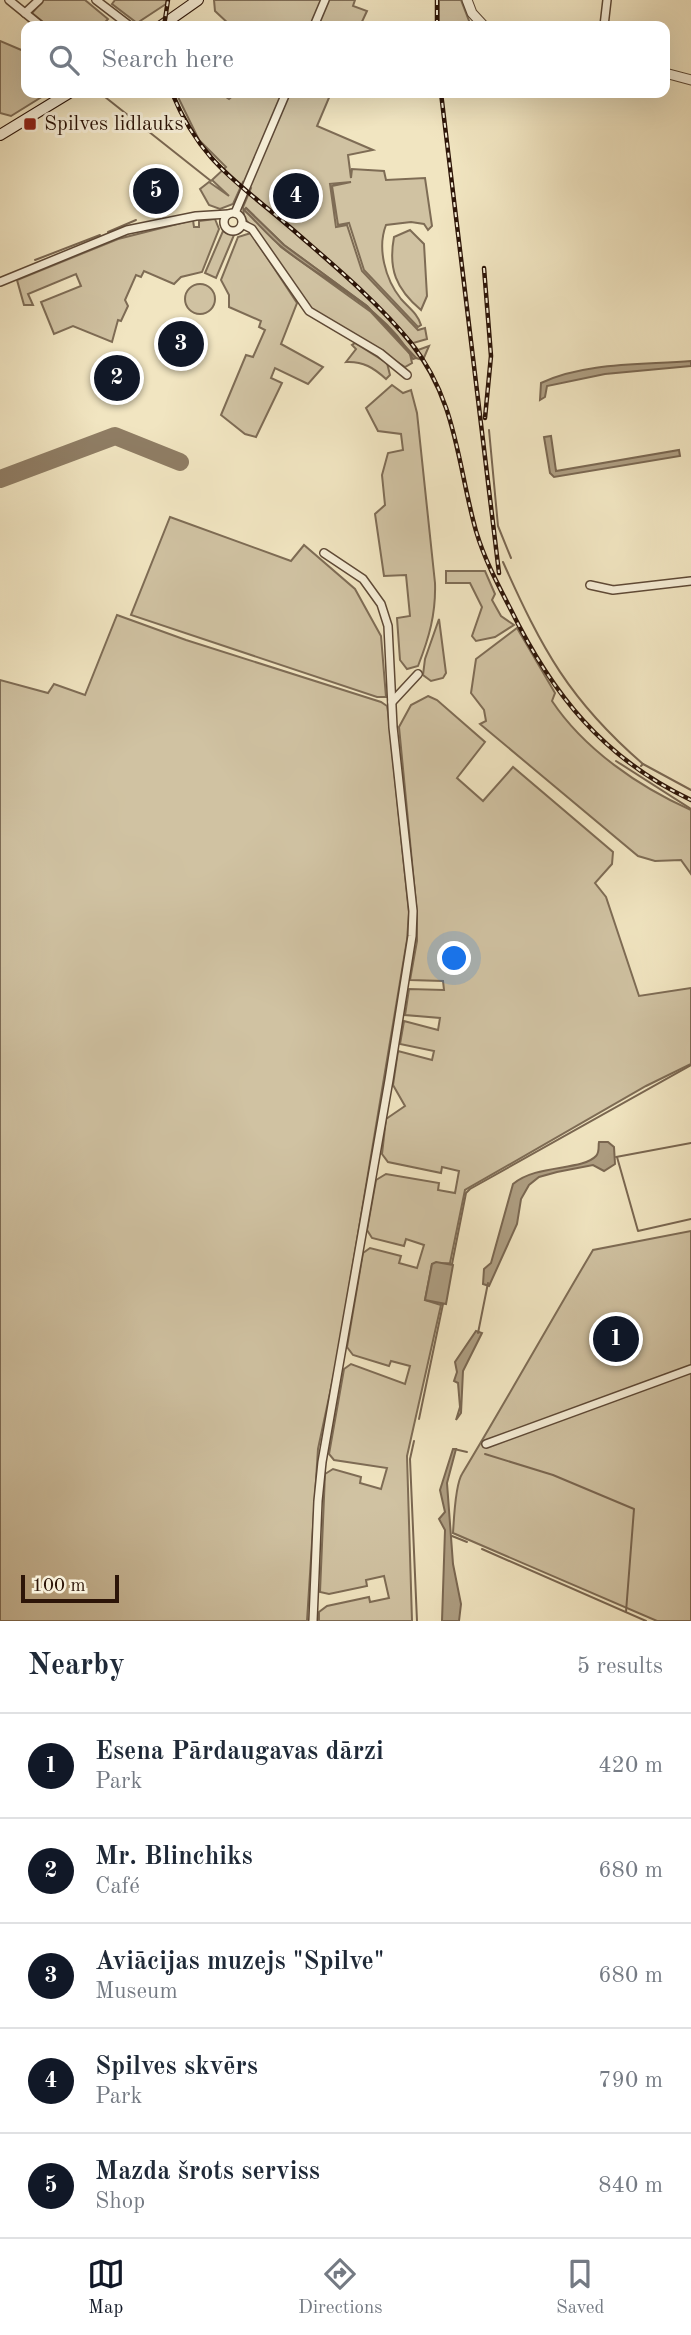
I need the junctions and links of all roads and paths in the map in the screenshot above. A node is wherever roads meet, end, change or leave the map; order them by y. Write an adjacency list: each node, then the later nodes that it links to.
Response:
1 (9, 0): 8 (street)
2 (39, 0): 8 (street)
3 (96, 0): 10 (street)
4 (198, 0): 11 (main road)
5 (325, 0): 12 (street)
6 (467, 0): 13 (street)
7 (607, 0): 14 (street)
8 (24, 13): 9 (street)
9 (34, 21)
10 (123, 21)
11 (168, 21)
12 (316, 21)
13 (479, 21)
14 (605, 21)
15 (670, 74): 16 (street)
16 (691, 79)
17 (61, 98): 19 (main road)
18 (284, 98): 20 (street)
19 (0, 135)
20 (232, 213): 21 (street); 21 (street); 22 (street)
21 (242, 224): 23 (street)
22 (0, 282)
23 (407, 375)
24 (324, 553): 28 (street)
25 (691, 581): 26 (street)
26 (590, 585)
27 (418, 674): 28 (street)
28 (392, 702): 31 (street)
29 (691, 1369): 30 (street)
30 (486, 1444)
31 (313, 1621)

